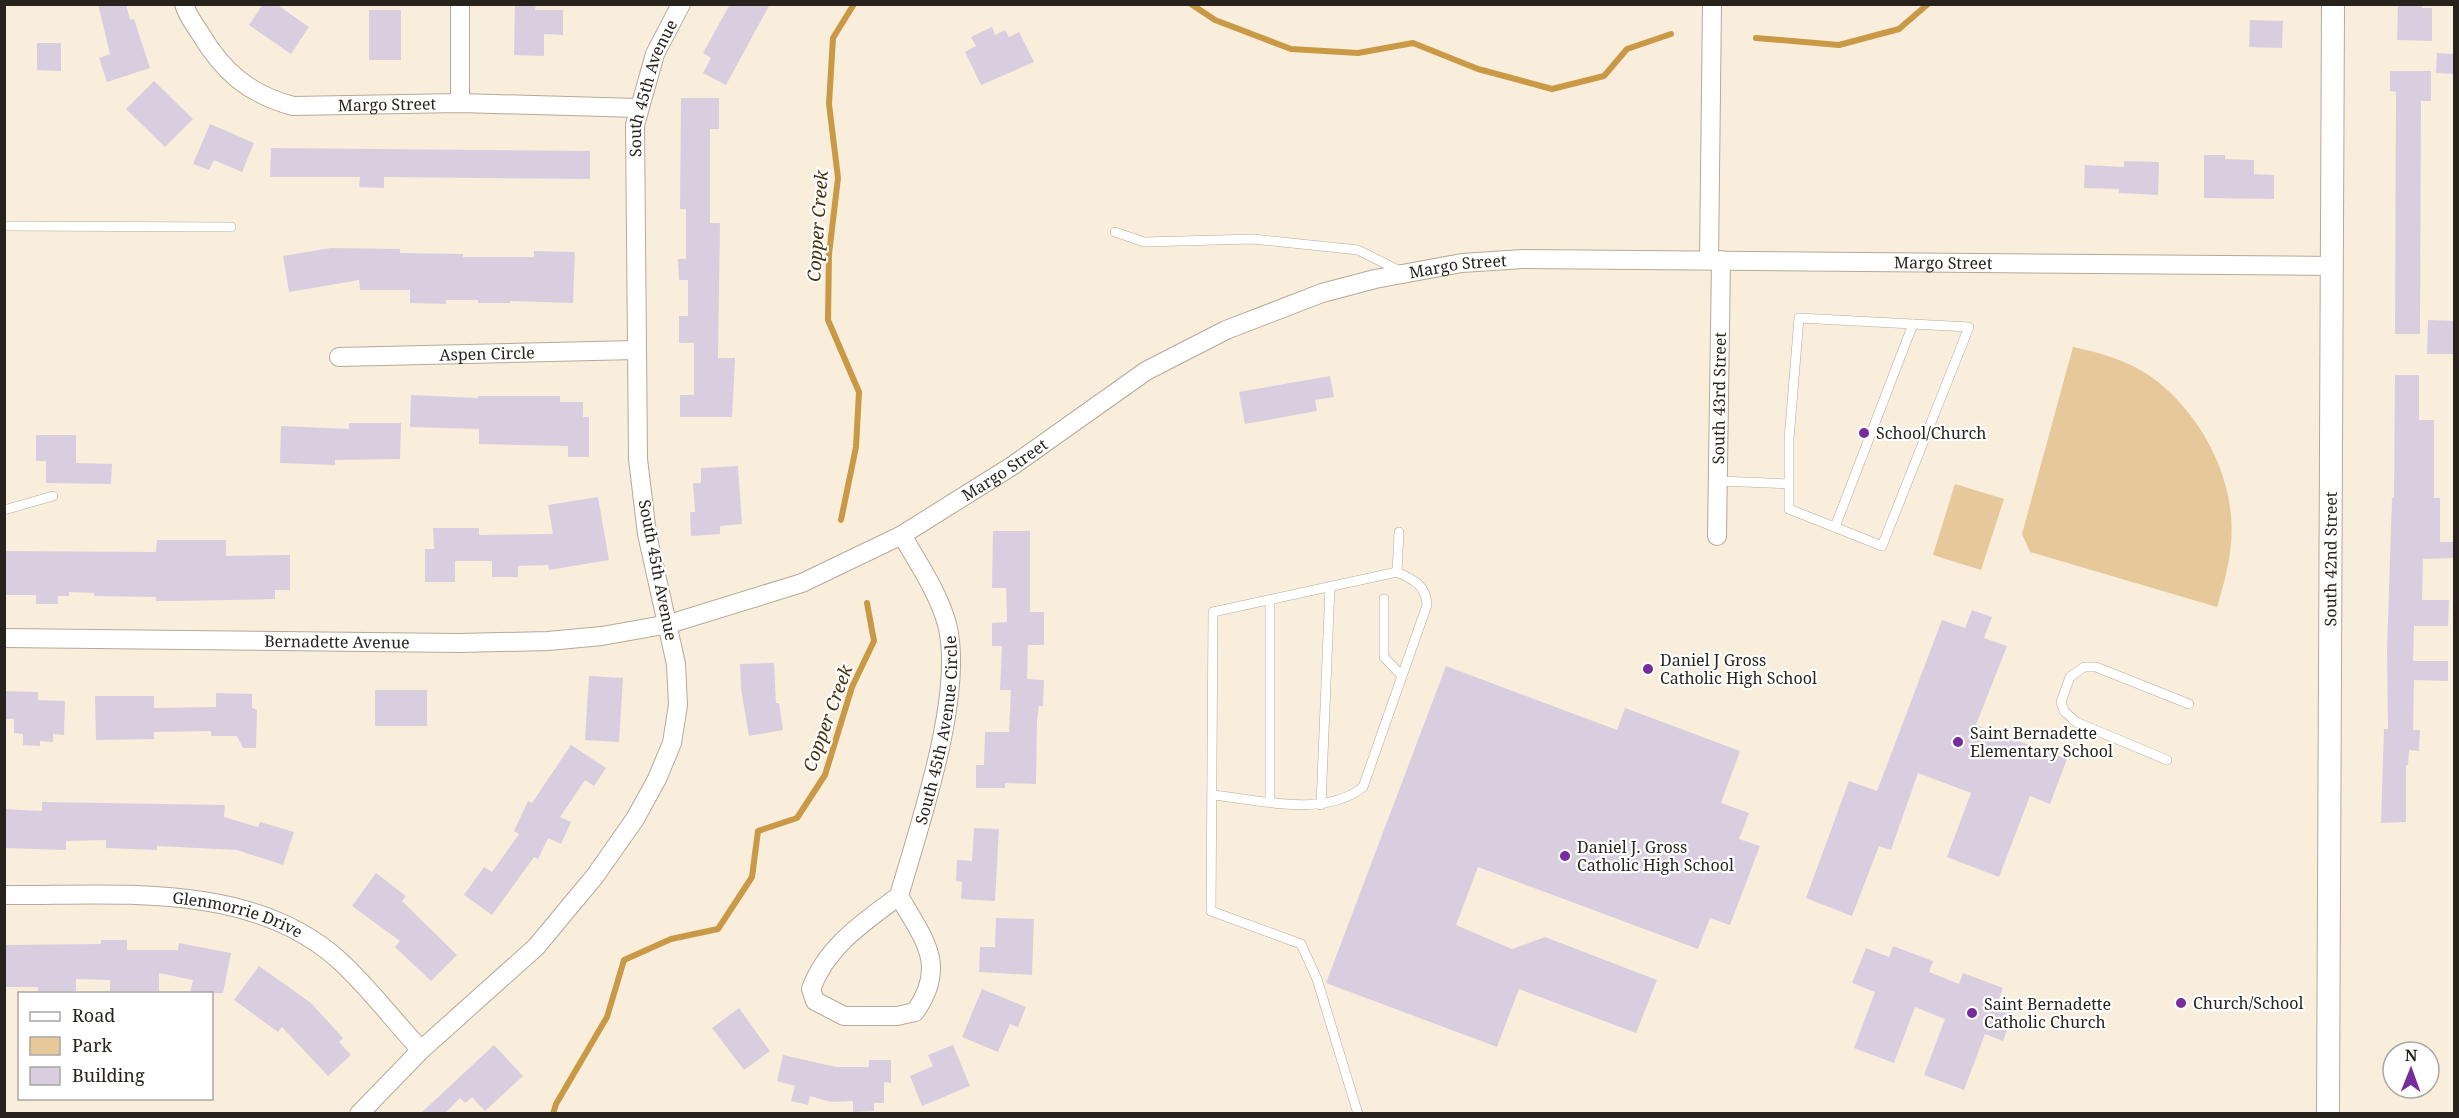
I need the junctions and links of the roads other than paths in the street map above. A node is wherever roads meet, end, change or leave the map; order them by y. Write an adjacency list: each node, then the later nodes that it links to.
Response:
1 (184, 4): 6 (street, Margo Street)
2 (460, 4): 6 (street)
3 (681, 4): 7 (street, South 45th Avenue)
4 (1712, 4): 11 (street, South 43rd Street)
5 (2333, 4): 12 (street, South 42nd Street)
6 (460, 103): 7 (street, Margo Street)
7 (638, 108): 15 (street, South 45th Avenue)
8 (4, 226): 9 (lane)
9 (231, 227)
10 (1115, 232): 13 (lane)
11 (1715, 260): 12 (street, Margo Street); 13 (street, Margo Street); 17 (street, South 43rd Street)
12 (2333, 266): 42 (street, South 42nd Street)
13 (1402, 272): 23 (street, Margo Street)
14 (1913, 324): 18 (lane); 21 (lane); 21 (lane)
15 (636, 351): 16 (street, Aspen Circle); 29 (street, South 45th Avenue)
16 (339, 357)
17 (1719, 481): 18 (lane); 24 (street, South 43rd Street)
18 (1789, 484): 21 (lane)
19 (53, 496): 20 (lane)
20 (4, 510)
21 (1835, 527)
22 (1399, 532): 25 (lane)
23 (902, 535): 29 (street, Margo Street); 38 (street, South 45th Avenue Circle)
24 (1717, 536)
25 (1397, 572): 26 (lane); 31 (lane)
26 (1330, 586): 28 (lane); 36 (lane)
27 (1384, 599): 31 (lane)
28 (1270, 601): 34 (lane); 35 (lane)
29 (669, 624): 30 (street, Bernadette Avenue); 39 (street, South 45th Avenue)
30 (4, 638)
31 (1402, 676): 36 (lane)
32 (2190, 704): 33 (lane)
33 (2167, 759)
34 (1213, 795): 35 (lane); 41 (lane)
35 (1270, 801): 36 (lane)
36 (1321, 805)
37 (4, 895): 39 (street, Glenmorrie Drive)
38 (899, 896): 38 (street)
39 (421, 1050): 40 (street, South 45th Avenue)
40 (359, 1113)
41 (1358, 1113)
42 (2328, 1113)

